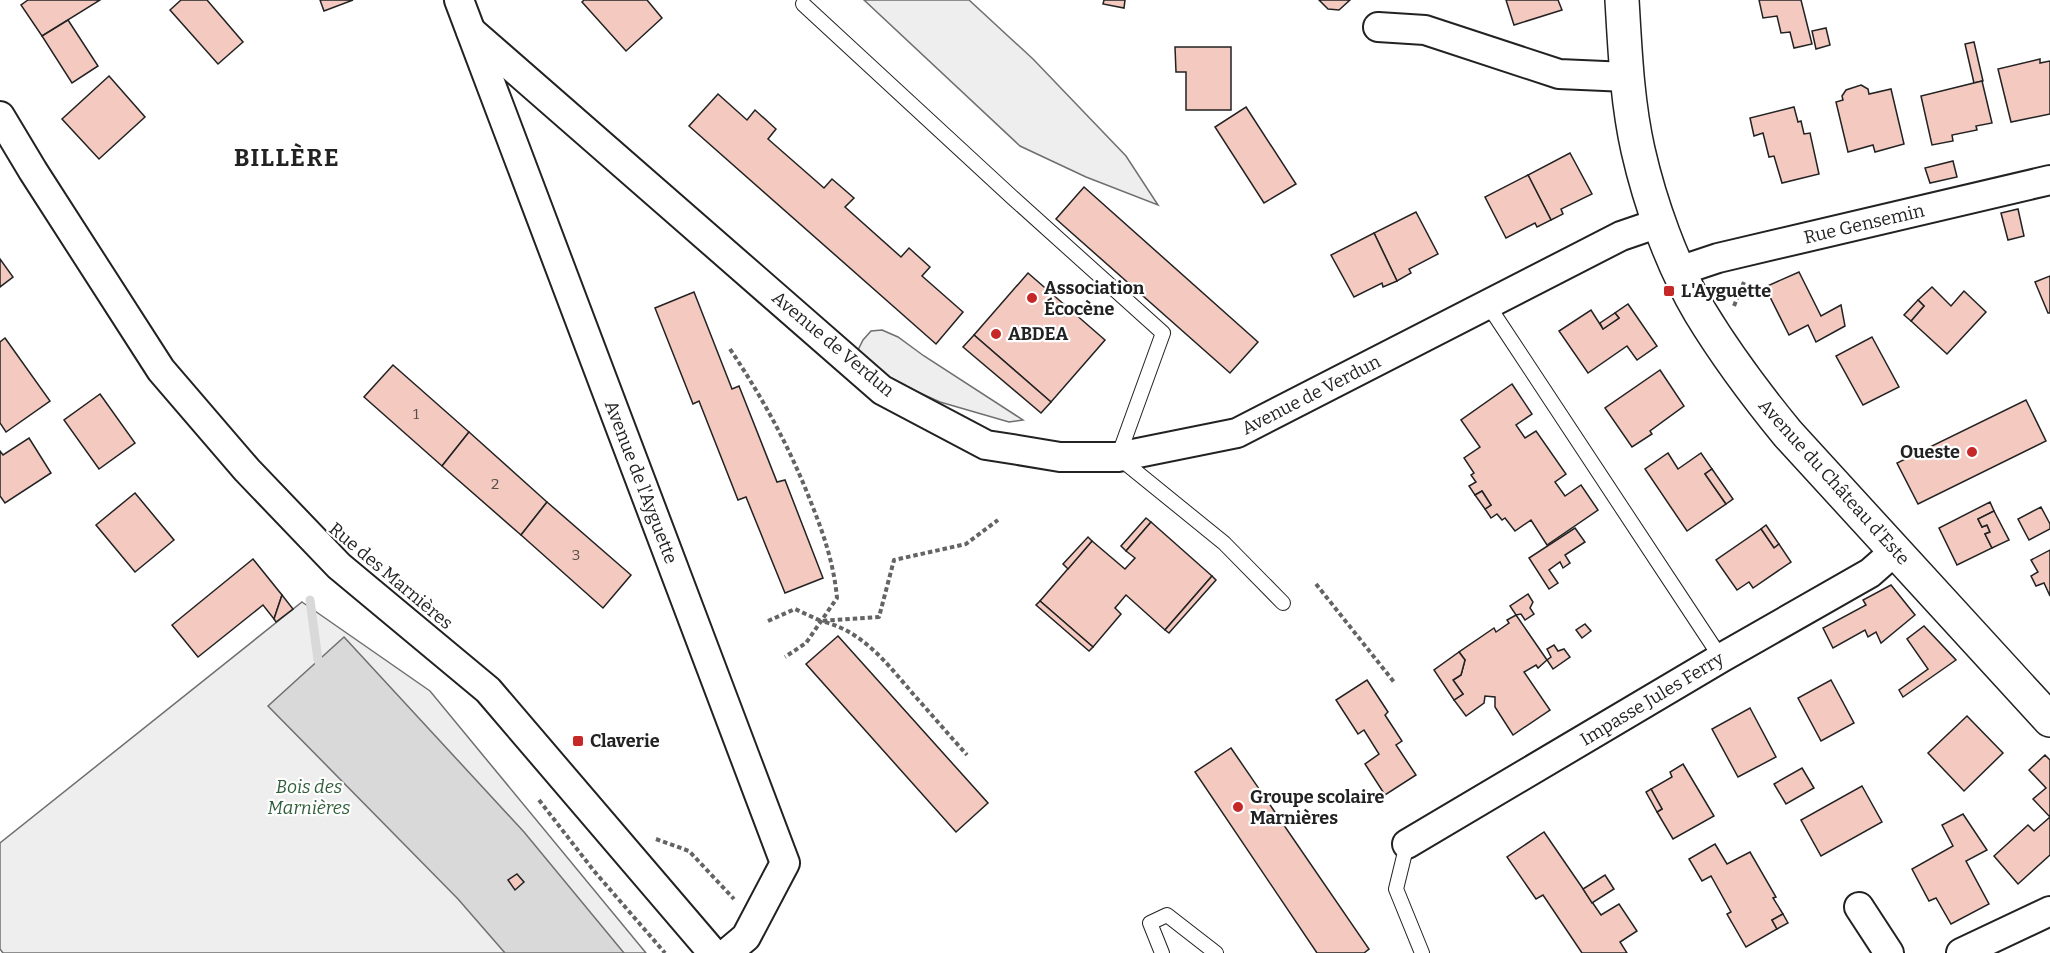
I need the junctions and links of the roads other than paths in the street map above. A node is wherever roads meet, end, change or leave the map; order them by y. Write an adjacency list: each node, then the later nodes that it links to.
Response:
1 (459, 0): 5 (street, Avenue de l'Ayguette)
2 (1622, 0): 6 (street, Avenue du Château d'Este)
3 (803, 4): 12 (lane)
4 (1378, 27): 6 (street)
5 (471, 31): 12 (street, Avenue de Verdun); 21 (street, Avenue de l'Ayguette)
6 (1627, 76): 9 (street, Avenue du Château d'Este)
7 (0, 116): 20 (street, Rue des Marnières)
8 (2050, 180): 10 (street, Rue Gensemin)
9 (1659, 223): 10 (street, Avenue du Château d'Este); 11 (street, Avenue de Verdun)
10 (1679, 271): 13 (street, Avenue du Château d'Este)
11 (1488, 304): 12 (street, Avenue de Verdun); 15 (lane)
12 (1118, 457): 14 (lane)
13 (1895, 551): 15 (street, Impasse Jules Ferry); 16 (street, Avenue du Château d'Este)
14 (1283, 603)
15 (1722, 658): 17 (street, Impasse Jules Ferry)
16 (2050, 720)
17 (1407, 844): 24 (lane)
18 (1859, 907): 25 (street)
19 (2050, 911): 26 (street)
20 (713, 953)
21 (727, 953)
22 (1162, 953): 23 (lane)
23 (1216, 953)
24 (1422, 953)
25 (1889, 953)
26 (1961, 953)

